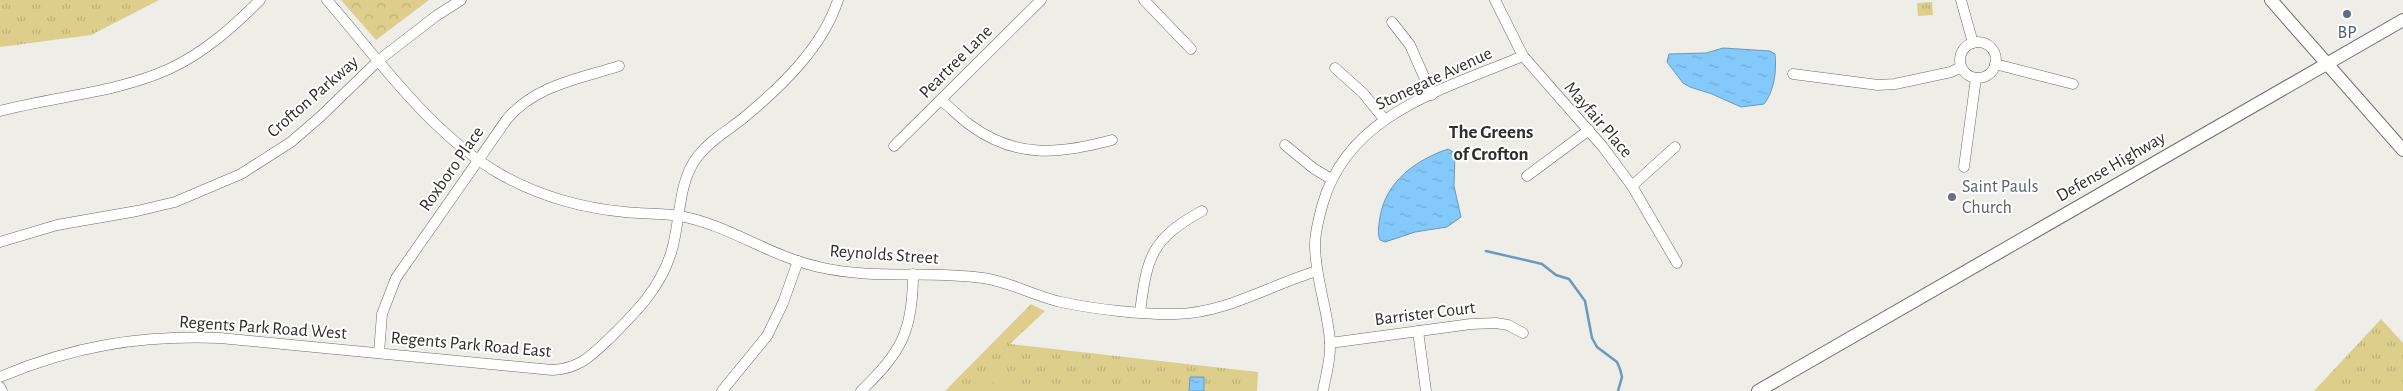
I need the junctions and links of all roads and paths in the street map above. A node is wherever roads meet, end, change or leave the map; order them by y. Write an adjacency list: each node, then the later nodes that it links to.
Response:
1 (260, 0): 26 (street)
2 (327, 0): 15 (street, Reynolds Street)
3 (461, 0): 15 (street, Crofton Parkway)
4 (838, 0): 40 (street, Regents Park Road East)
5 (1041, 0): 25 (street, Peartree Lane)
6 (1144, 0): 13 (street)
7 (1495, 0): 14 (street, Mayfair Place)
8 (1960, 0): 12 (street)
9 (2271, 0): 17 (main road)
10 (2403, 20): 17 (main road, Defense Highway)
11 (1392, 22): 24 (street)
12 (1973, 43): 16 (street); 19 (street)
13 (1191, 49)
14 (1522, 56): 24 (street, Stonegate Avenue); 28 (street, Mayfair Place)
15 (379, 60): 34 (street, Reynolds Street); 41 (street, Crofton Parkway)
16 (1995, 64): 22 (street); 23 (street)
17 (2326, 64): 33 (main road); 58 (main road, Defense Highway)
18 (619, 66): 34 (street, Roxboro Place)
19 (1961, 67): 21 (street); 22 (street)
20 (1335, 68): 27 (street)
21 (1793, 74)
22 (1976, 78): 35 (street)
23 (2073, 84)
24 (1432, 95): 27 (street, Stonegate Avenue)
25 (941, 100): 29 (street); 31 (street, Peartree Lane)
26 (0, 110)
27 (1384, 119): 37 (street, Stonegate Avenue)
28 (1589, 130): 36 (street); 38 (street, Mayfair Place)
29 (1112, 140)
30 (1285, 145): 37 (street)
31 (894, 146)
32 (1676, 147): 38 (street)
33 (2403, 150)
34 (478, 161): 40 (street, Reynolds Street); 50 (street, Roxboro Place)
35 (1964, 167)
36 (1527, 176)
37 (1331, 179): 44 (street, Stonegate Avenue)
38 (1632, 186): 43 (street, Mayfair Place)
39 (1202, 211): 46 (street)
40 (678, 216): 42 (street, Reynolds Street); 50 (street, Regents Park Road East)
41 (0, 242)
42 (798, 261): 45 (street, Reynolds Street); 54 (street)
43 (1677, 263)
44 (1317, 271): 46 (street, Reynolds Street); 49 (street, Stonegate Avenue)
45 (913, 274): 46 (street, Reynolds Street); 55 (street)
46 (1140, 312)
47 (1418, 331): 48 (street, Barrister Court); 49 (street, Barrister Court); 57 (street)
48 (1522, 333)
49 (1330, 342): 56 (street, Stonegate Avenue)
50 (378, 353): 51 (street, Regents Park Road West)
51 (0, 377)
52 (0, 387): 53 (street)
53 (2, 391)
54 (722, 391)
55 (861, 391)
56 (1323, 391)
57 (1426, 391)
58 (1758, 391)

